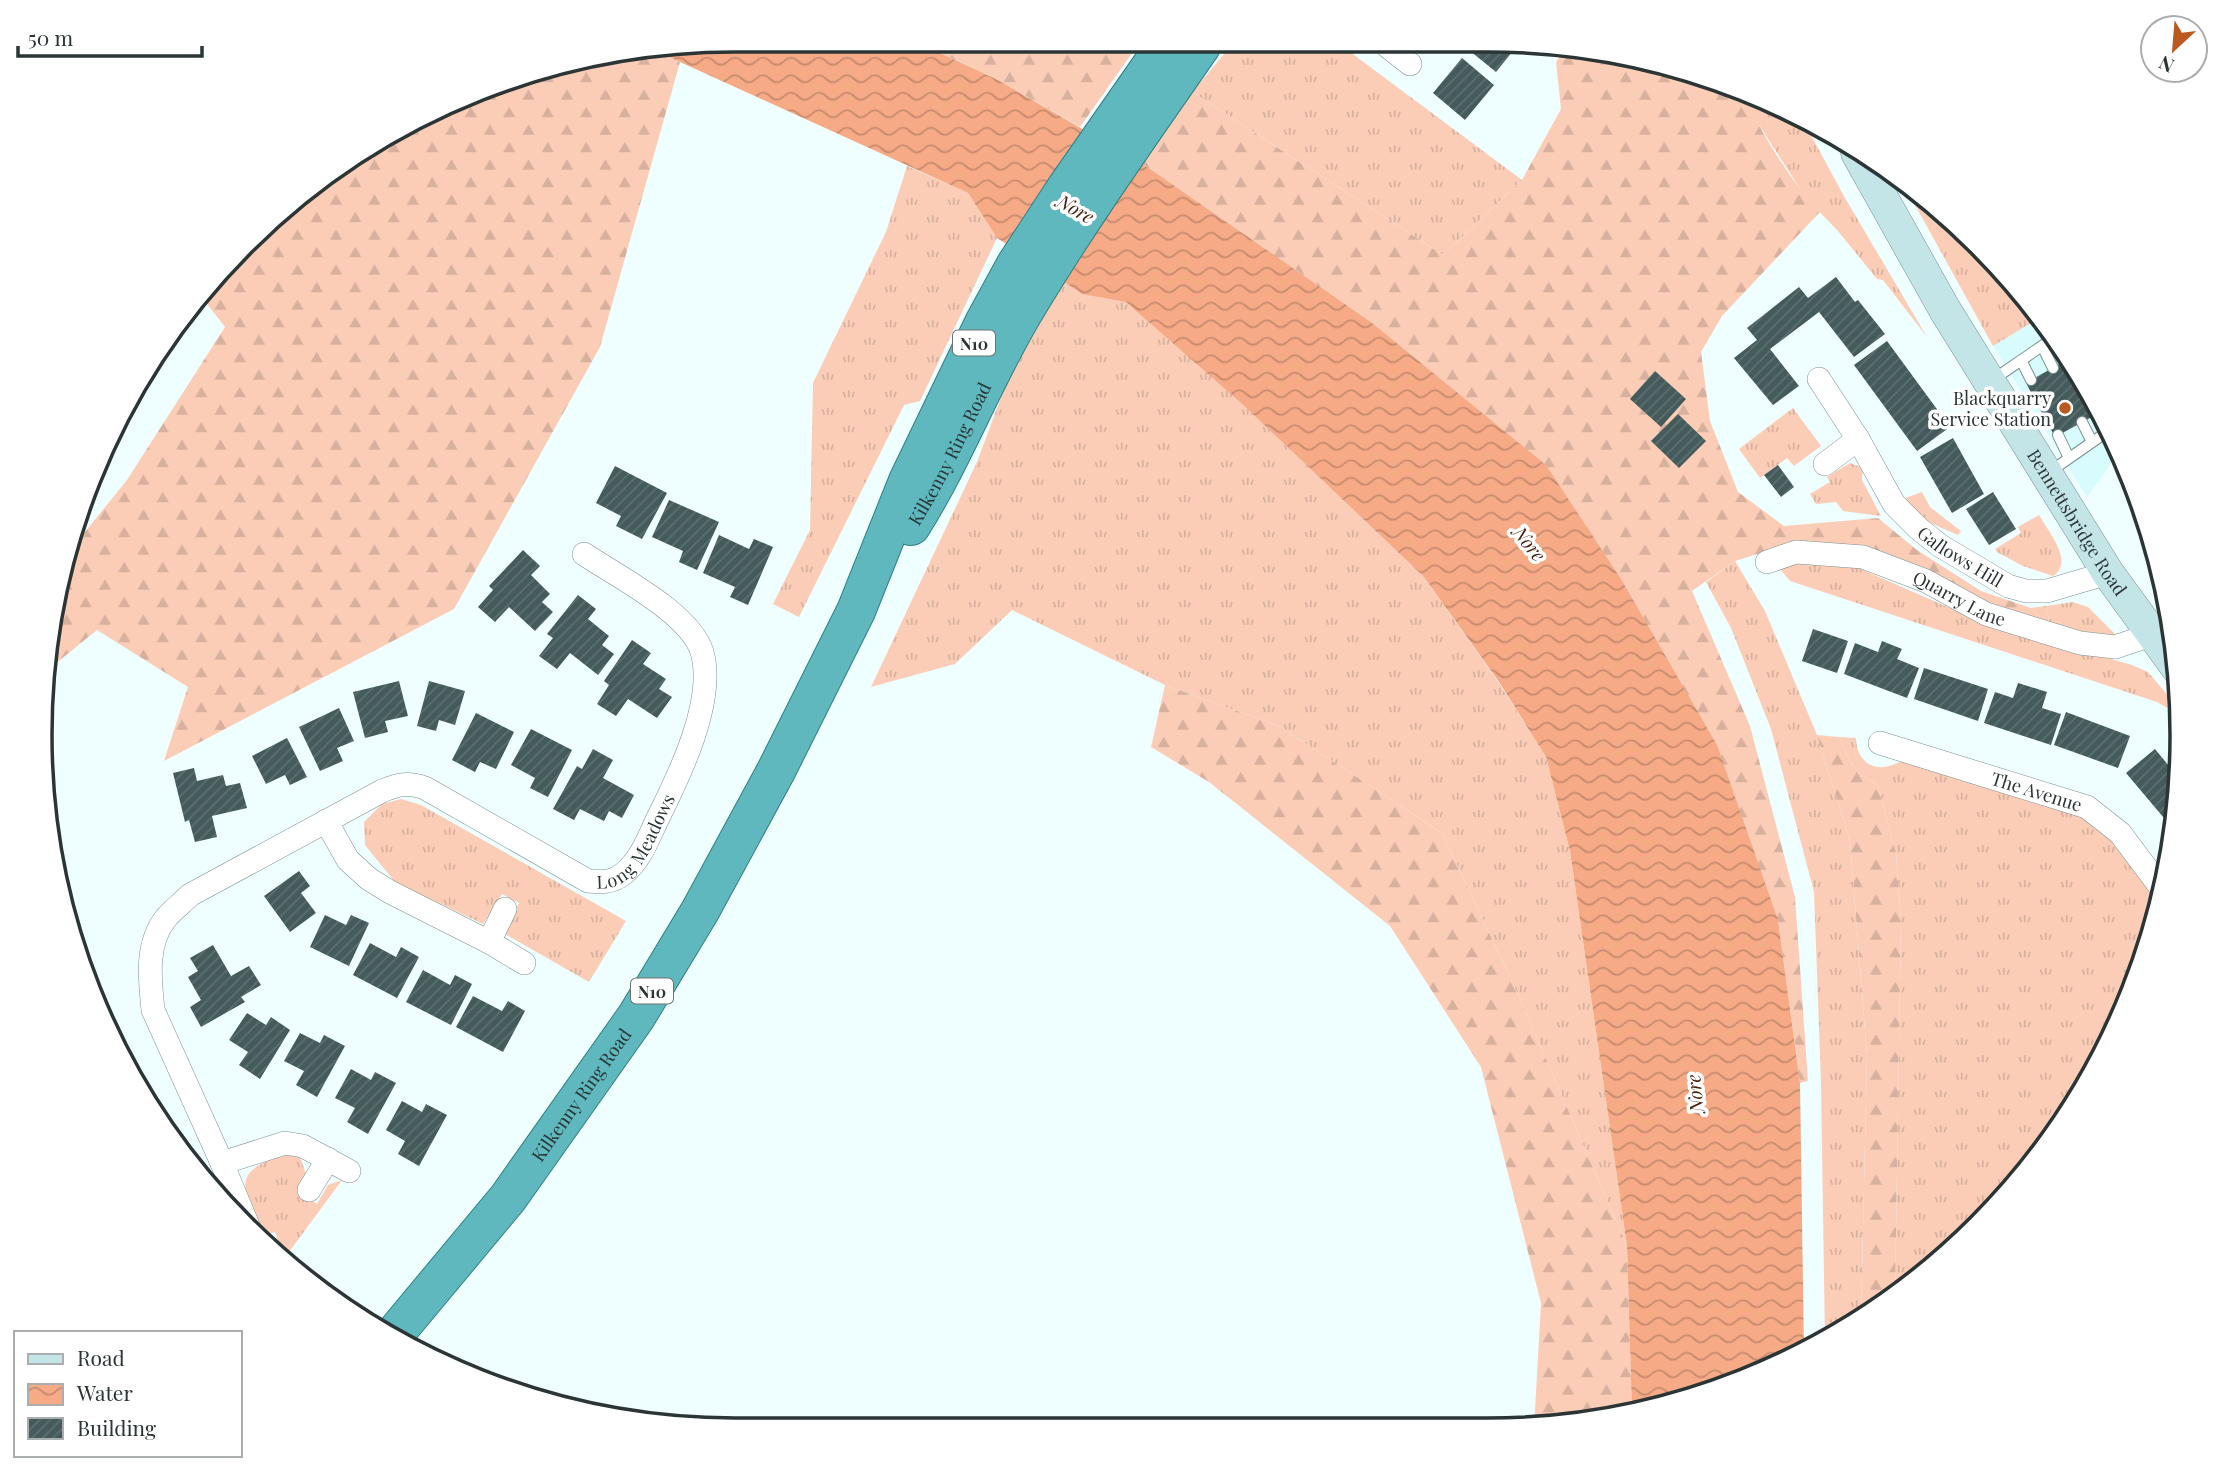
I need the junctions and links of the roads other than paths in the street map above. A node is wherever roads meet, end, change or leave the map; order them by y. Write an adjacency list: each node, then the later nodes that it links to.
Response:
1 (1161, 52): 12 (highway, Kilkenny Ring Road / N10)
2 (1197, 52): 12 (highway, Kilkenny Ring Road / N10)
3 (1865, 166): 10 (main road, Bennettsbridge Road)
4 (2046, 343): 5 (lane)
5 (2042, 346): 6 (lane); 7 (lane)
6 (2021, 360): 9 (lane); 10 (lane)
7 (2053, 368)
8 (1819, 379): 15 (street, Gallows Hill)
9 (2031, 380)
10 (1990, 382): 18 (main road, Bennettsbridge Road)
11 (2082, 422): 16 (lane)
12 (948, 428): 35 (highway, Kilkenny Ring Road / N10)
13 (2058, 435): 18 (lane)
14 (2101, 436): 16 (lane)
15 (1858, 439): 17 (street); 21 (street, Gallows Hill)
16 (2092, 442): 18 (lane)
17 (1825, 464)
18 (2058, 466): 21 (main road, Bennettsbridge Road)
19 (584, 554): 25 (street, Long Meadows)
20 (1767, 562): 22 (street, Quarry Lane)
21 (2108, 573): 22 (main road, Bennettsbridge Road)
22 (2151, 635): 23 (main road, Bennettsbridge Road)
23 (2166, 653)
24 (1880, 743): 26 (street, The Avenue)
25 (326, 821): 28 (street); 31 (street, Long Meadows)
26 (2155, 879)
27 (505, 909): 28 (street)
28 (489, 942): 29 (street)
29 (524, 963)
30 (328, 1159): 31 (street); 32 (street); 33 (street)
31 (222, 1163): 34 (street, Long Meadows)
32 (349, 1171)
33 (309, 1190)
34 (239, 1203)
35 (398, 1329)

